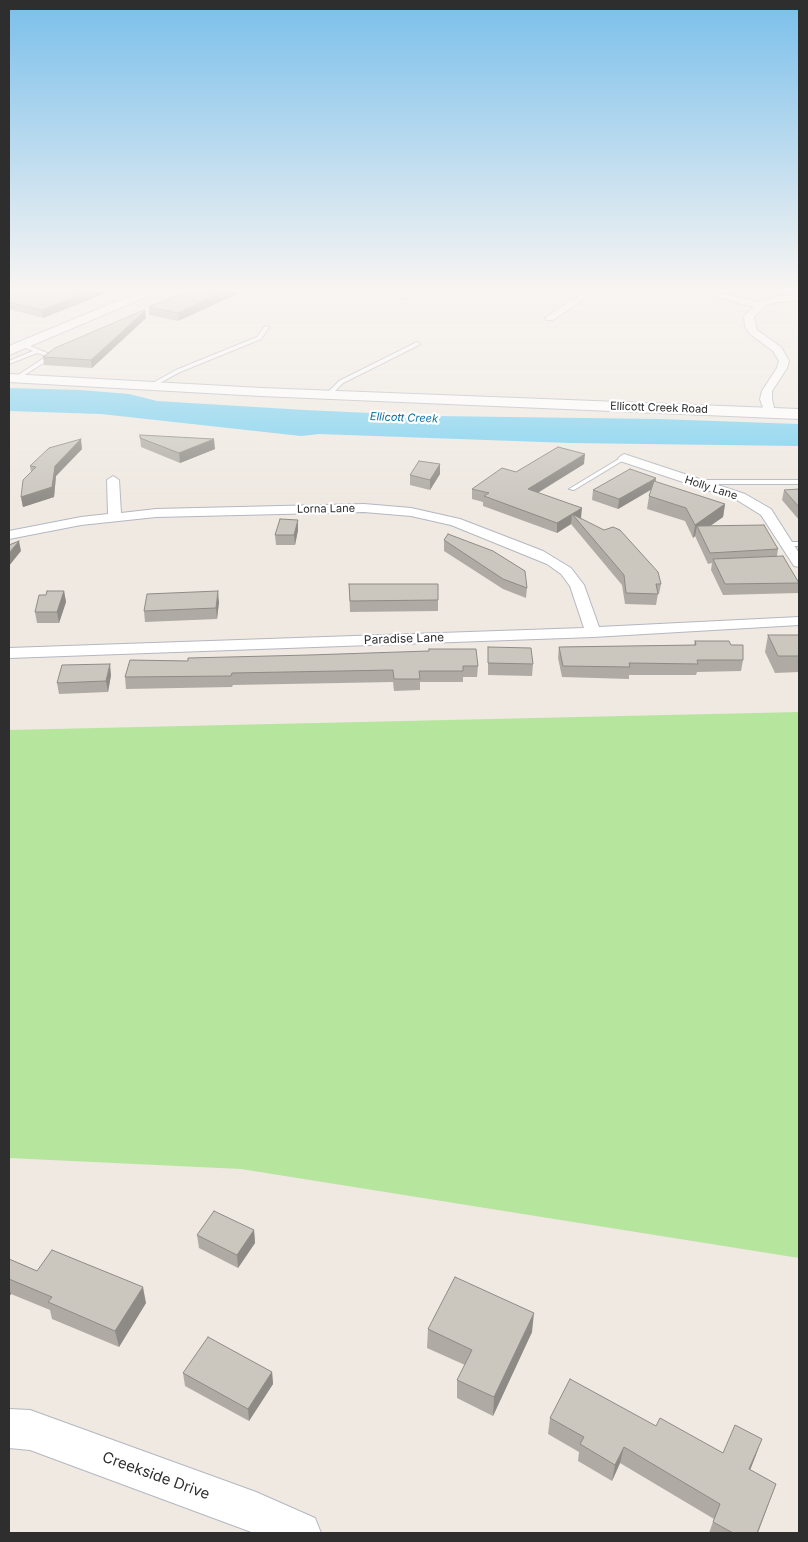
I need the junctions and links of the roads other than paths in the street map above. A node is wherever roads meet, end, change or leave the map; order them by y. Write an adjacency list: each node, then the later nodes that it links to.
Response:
1 (39, 363): 5 (lane)
2 (198, 363): 6 (lane)
3 (379, 363): 7 (lane)
4 (783, 363): 8 (street)
5 (13, 378): 6 (street, Ellicott Creek Road)
6 (152, 385): 7 (street, Ellicott Creek Road)
7 (328, 395): 8 (street, Ellicott Creek Road)
8 (769, 412): 9 (street, Ellicott Creek Road)
9 (799, 414)
10 (624, 458): 12 (street, Holly Lane); 14 (lane)
11 (113, 480): 15 (street)
12 (694, 482): 13 (lane); 17 (street, Holly Lane)
13 (799, 482)
14 (572, 489)
15 (116, 517): 16 (street, Lorna Lane); 20 (street, Lorna Lane)
16 (9, 535)
17 (793, 544): 18 (street, Holly Lane)
18 (796, 563)
19 (799, 622): 20 (street, Paradise Lane)
20 (593, 632): 21 (street, Paradise Lane)
21 (9, 653)
22 (9, 1428): 23 (street, Creekside Drive)
23 (300, 1533)

